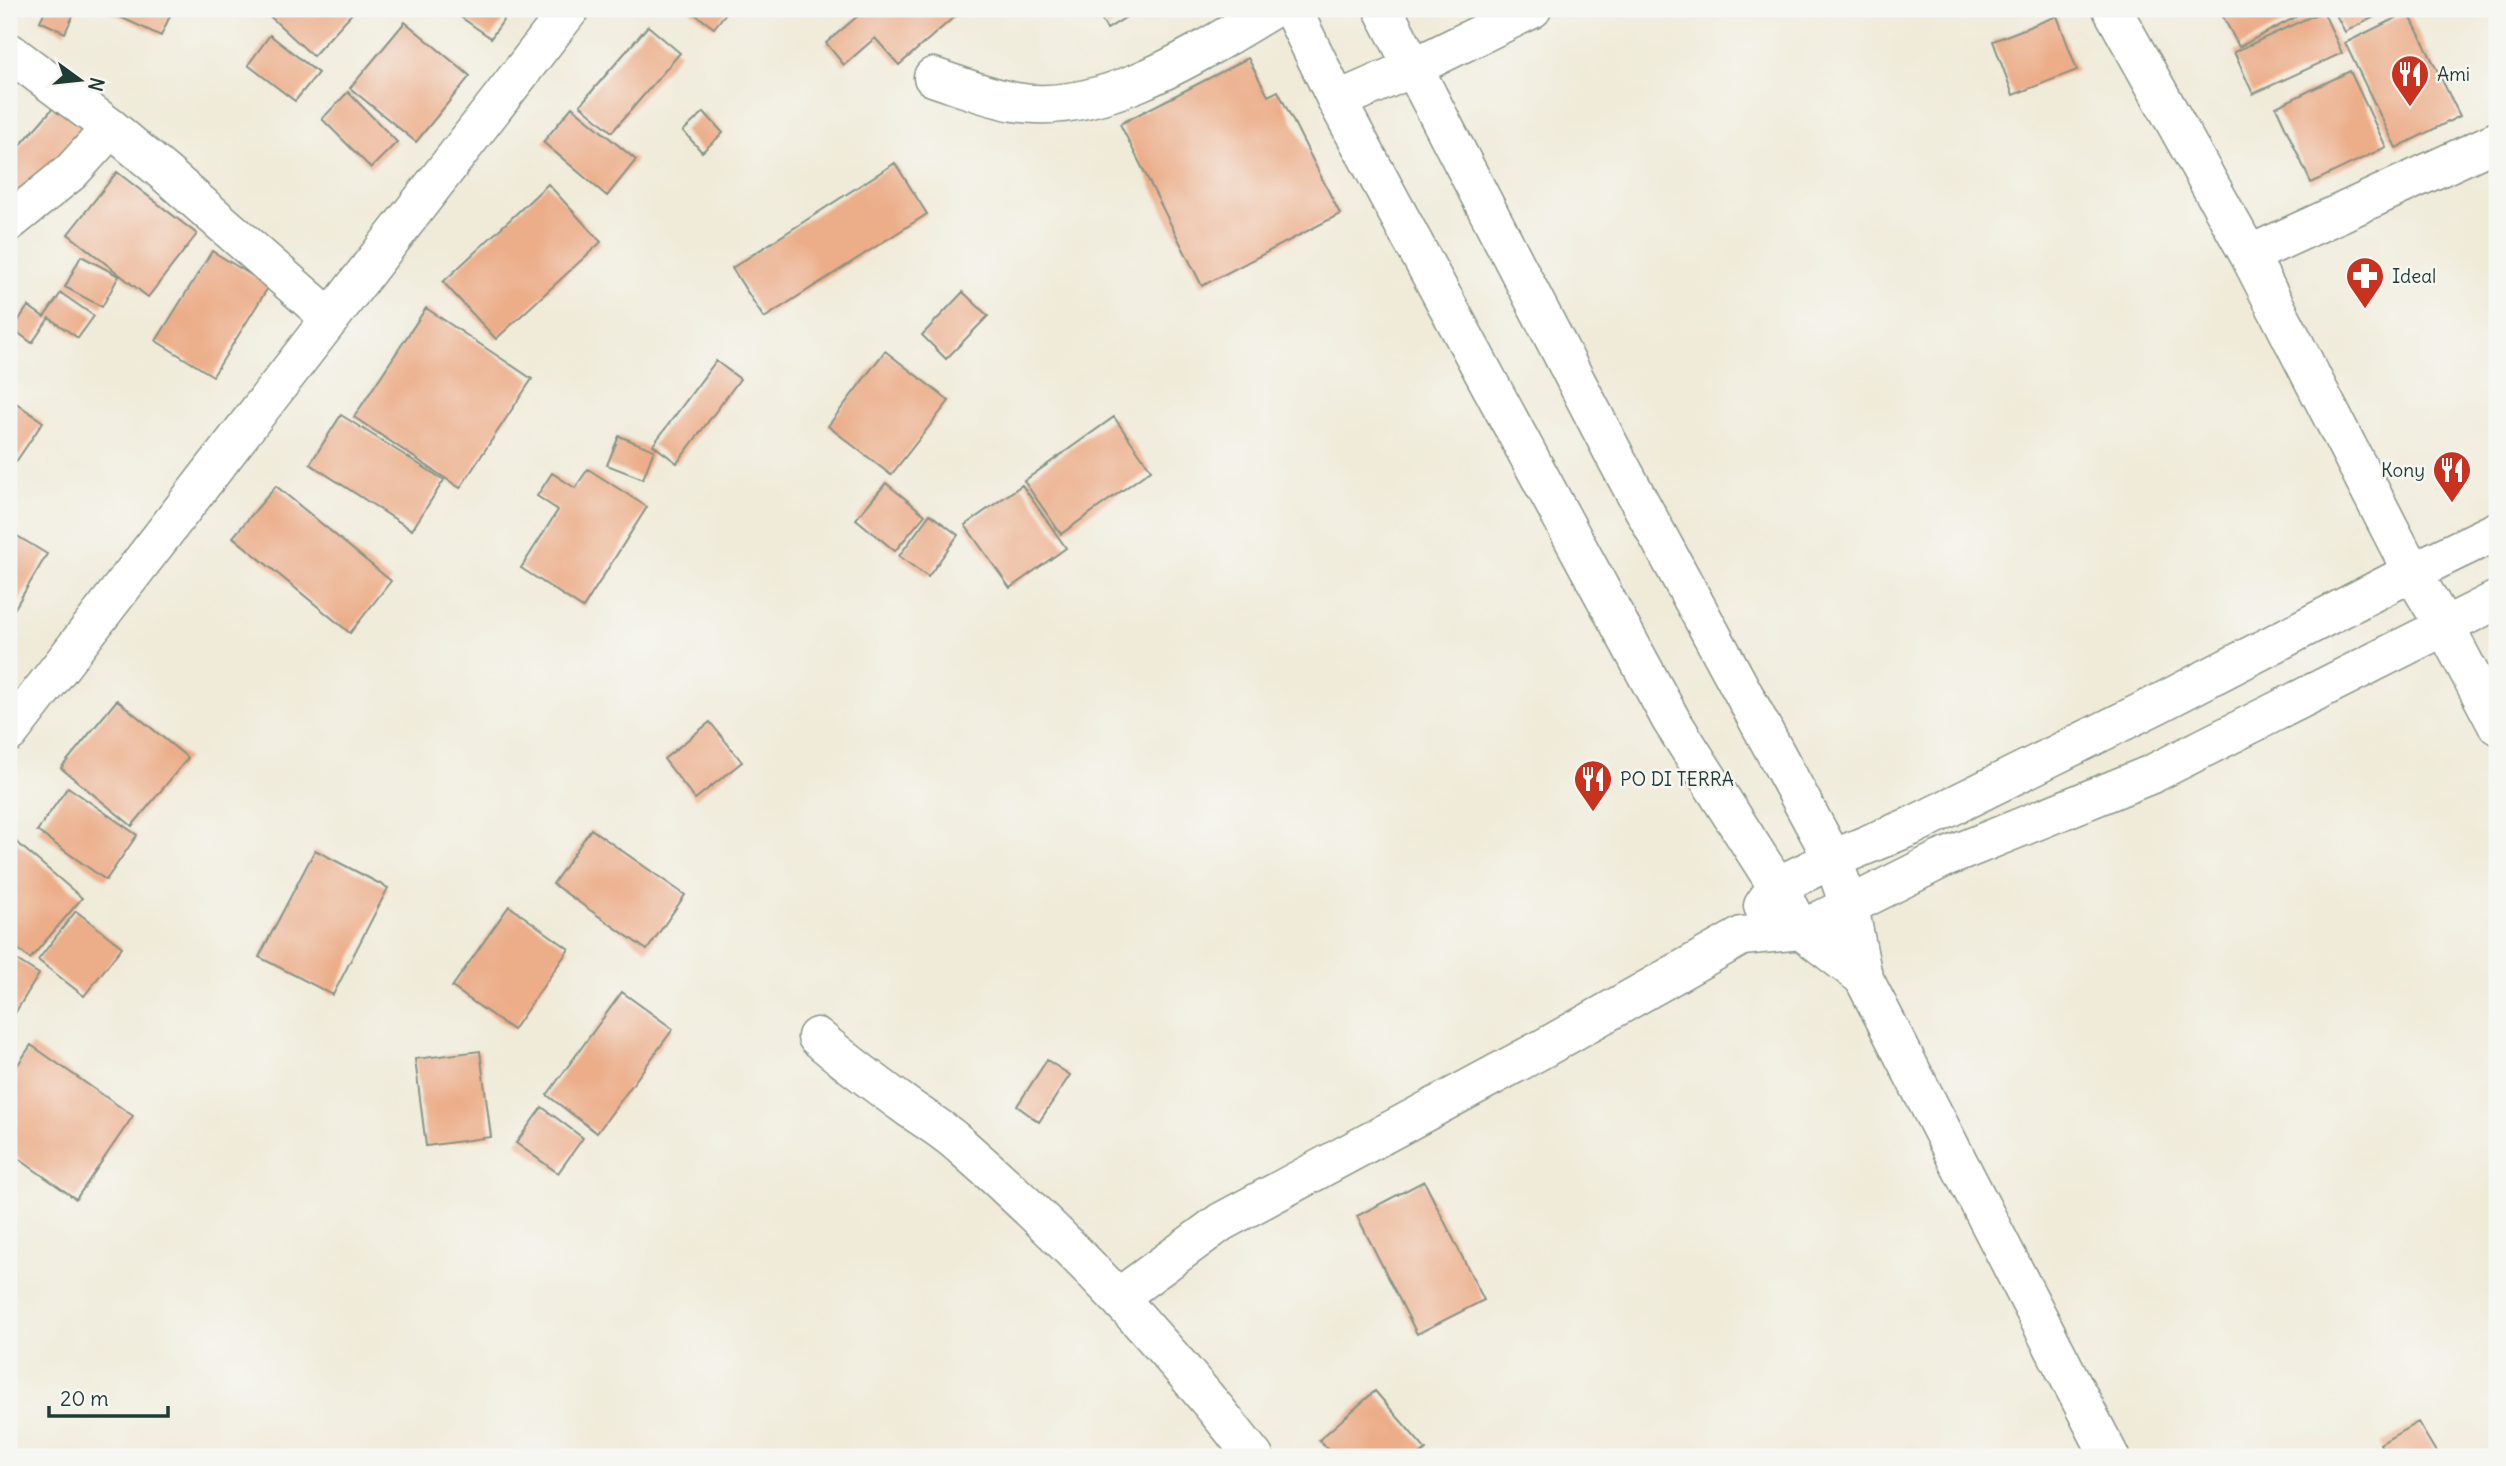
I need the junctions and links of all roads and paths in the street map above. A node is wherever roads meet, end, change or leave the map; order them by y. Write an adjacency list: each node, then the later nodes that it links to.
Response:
1 (570, 9): 15 (street)
2 (1272, 9): 9 (street)
3 (1292, 9): 10 (street)
4 (1382, 9): 8 (street)
5 (1532, 9): 8 (street)
6 (2112, 9): 14 (street)
7 (9, 52): 11 (street)
8 (1412, 68): 10 (street); 22 (street)
9 (933, 77)
10 (1337, 101): 23 (street)
11 (111, 128): 13 (street); 15 (street)
12 (2497, 141): 14 (street)
13 (9, 222)
14 (2249, 255): 17 (street)
15 (330, 318): 21 (street)
16 (2497, 531): 17 (street)
17 (2412, 572): 19 (street); 22 (street)
18 (2497, 600): 19 (street)
19 (2445, 627): 20 (street); 24 (street)
20 (2497, 725)
21 (9, 733)
22 (1833, 859): 23 (street); 24 (street)
23 (1777, 886): 25 (street); 26 (street)
24 (1849, 906): 25 (street); 27 (street)
25 (1801, 930): 26 (street); 27 (street)
26 (1742, 936): 29 (street)
27 (1863, 977): 31 (street)
28 (817, 1037): 29 (street)
29 (1119, 1297): 30 (street)
30 (1254, 1457)
31 (2110, 1457)

